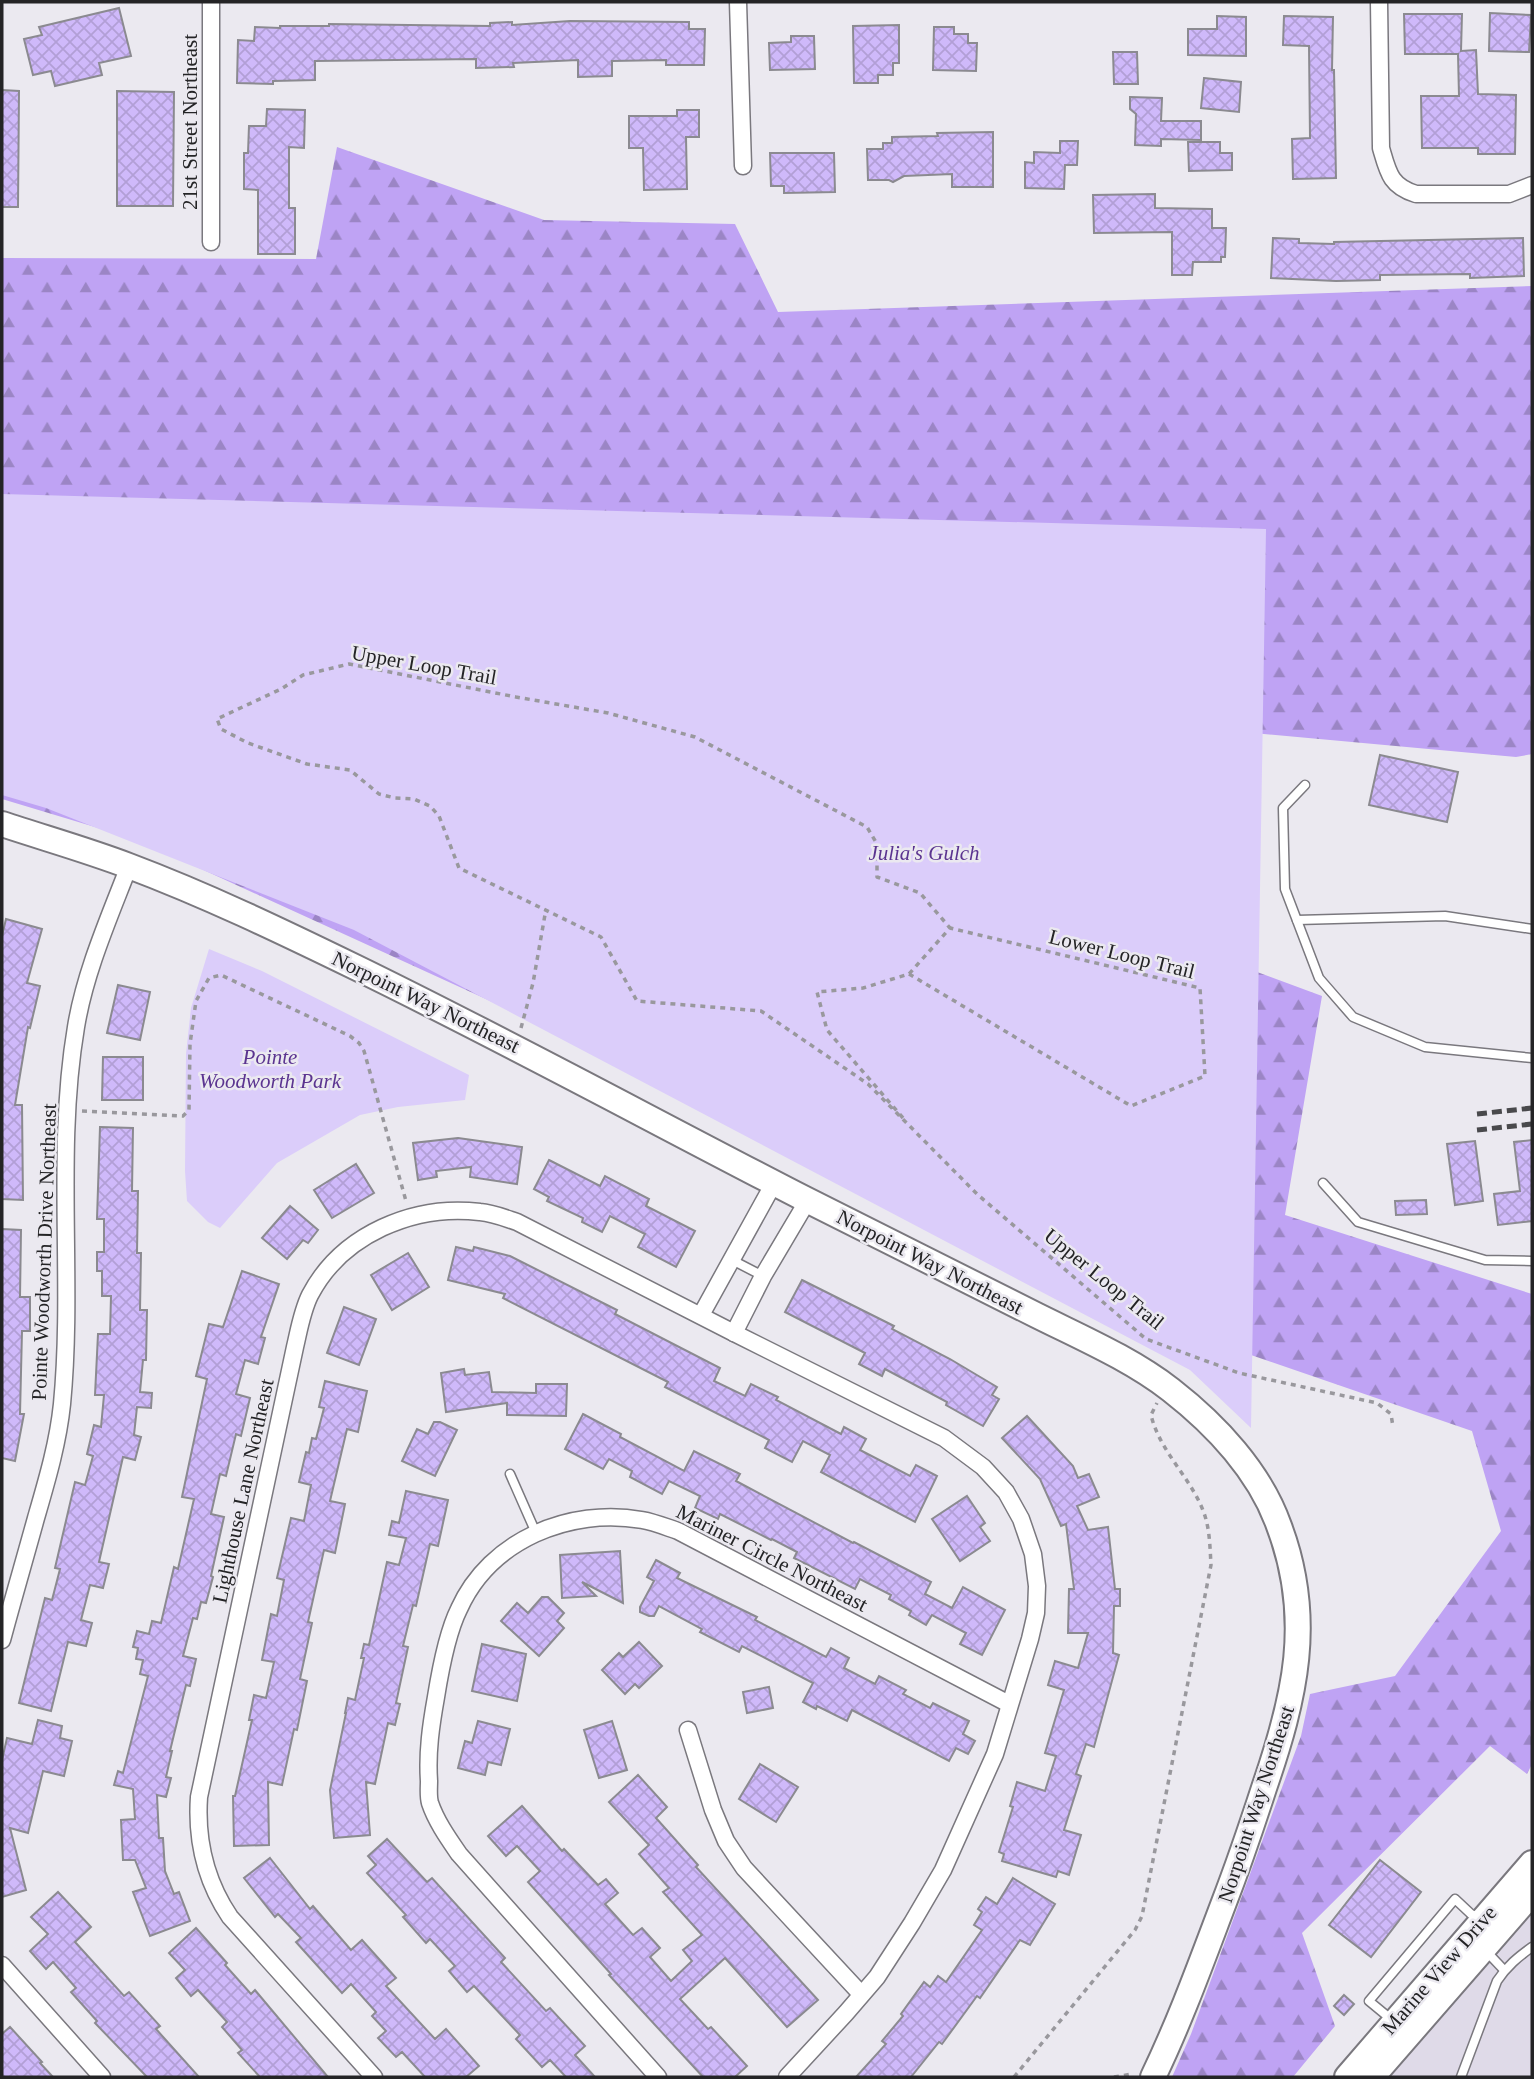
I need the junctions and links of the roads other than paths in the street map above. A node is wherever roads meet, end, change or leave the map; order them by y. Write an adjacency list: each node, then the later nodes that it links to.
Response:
1 (211, 2): 6 (street, 21st Street Northeast)
2 (738, 2): 4 (street)
3 (1379, 2): 5 (street)
4 (743, 166)
5 (1532, 185)
6 (211, 242)
7 (1305, 785): 10 (lane)
8 (2, 824): 9 (main road, Norpoint Way Northeast)
9 (129, 866): 13 (main road, Norpoint Way Northeast); 23 (street, Pointe Woodworth Drive Northeast)
10 (1297, 920): 11 (lane); 12 (lane)
11 (1532, 929)
12 (1532, 1058)
13 (774, 1182): 15 (main road, Norpoint Way Northeast); 16 (street)
14 (1324, 1183): 17 (lane)
15 (808, 1200): 18 (street); 39 (main road, Norpoint Way Northeast)
16 (732, 1260): 18 (lane); 19 (street)
17 (1532, 1261)
18 (763, 1276): 20 (street)
19 (701, 1315): 20 (street); 36 (street, Lighthouse Lane Northeast)
20 (734, 1334): 24 (street)
21 (510, 1474): 22 (lane)
22 (536, 1533): 24 (street, Mariner Circle Northeast); 37 (street, Mariner Circle Northeast)
23 (2, 1640)
24 (1009, 1704): 33 (street)
25 (688, 1730): 33 (street)
26 (1532, 1863): 28 (main road, Marine View Drive)
27 (1532, 1893): 30 (main road, Marine View Drive)
28 (1484, 1919): 34 (main road, Marine View Drive); 34 (lane)
29 (1532, 1947): 32 (lane)
30 (1483, 1950): 32 (lane); 41 (main road, Marine View Drive)
31 (2, 1965): 35 (street)
32 (1504, 1970): 42 (lane)
33 (861, 1994): 38 (street)
34 (1394, 2022): 40 (main road, Marine View Drive)
35 (102, 2077)
36 (374, 2077)
37 (658, 2077)
38 (787, 2077)
39 (1153, 2077)
40 (1346, 2077)
41 (1372, 2077)
42 (1461, 2077)

